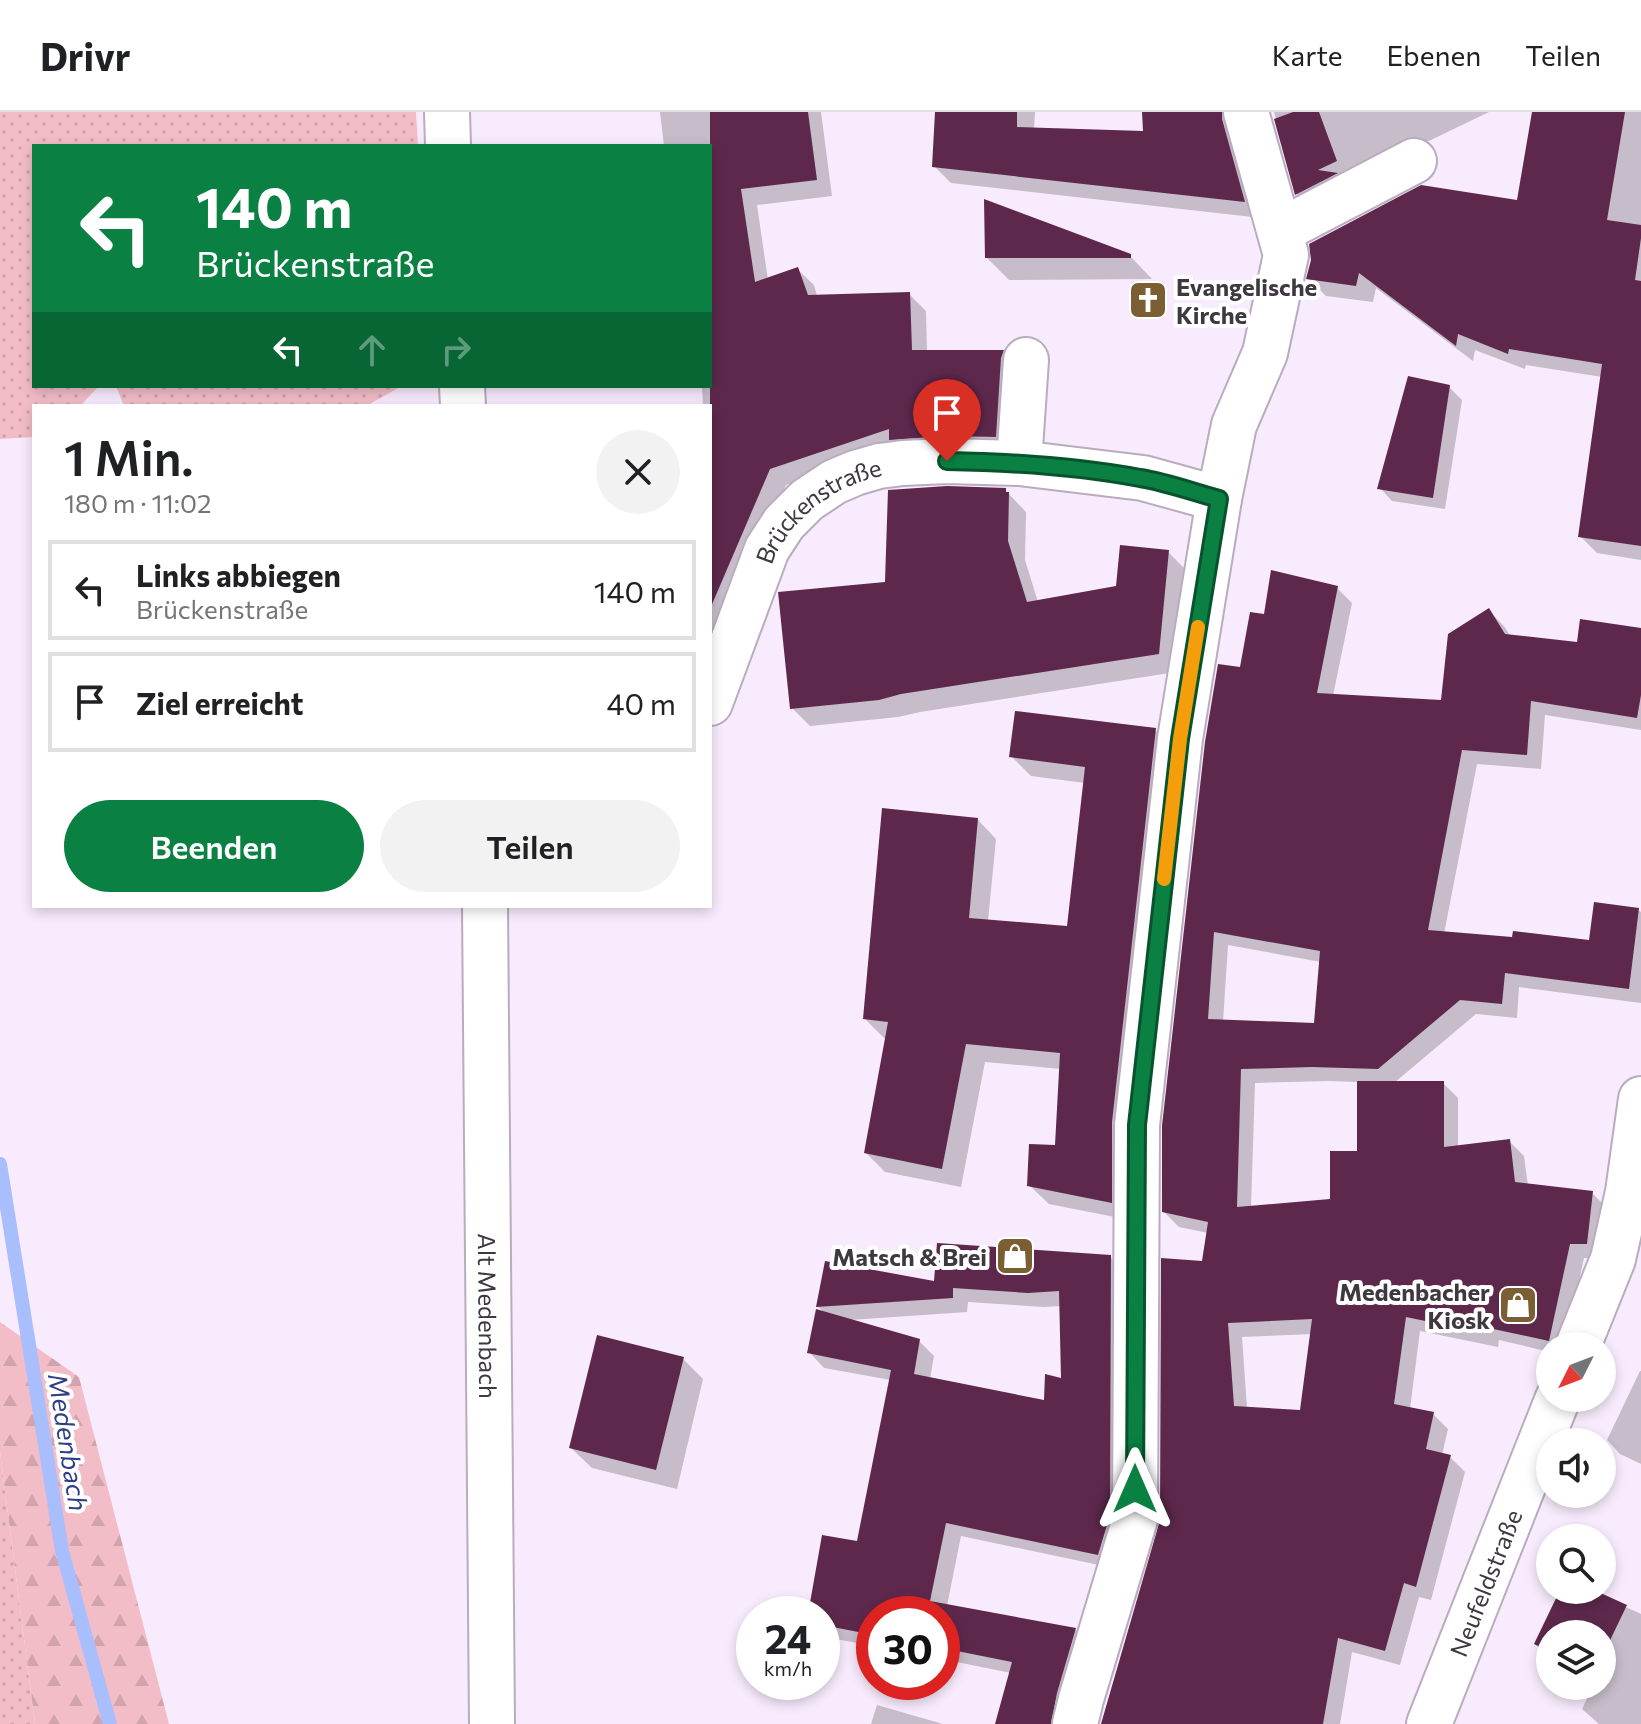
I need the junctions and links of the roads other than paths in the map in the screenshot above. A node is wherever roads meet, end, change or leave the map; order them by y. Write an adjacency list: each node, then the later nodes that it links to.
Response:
1 (447, 112): 3 (street)
2 (1246, 112): 5 (street)
3 (448, 144)
4 (1414, 161): 5 (street)
5 (1280, 231): 8 (street)
6 (1026, 360): 7 (street)
7 (1019, 463): 8 (street, Brückenstraße); 9 (street, Brückenstraße)
8 (1219, 499): 16 (street)
9 (712, 698)
10 (485, 908): 15 (street, Alt Medenbach)
11 (1641, 1099): 12 (street)
12 (1627, 1266): 13 (street)
13 (1587, 1332)
14 (1552, 1412): 17 (street, Neufeldstraße)
15 (492, 1724)
16 (1075, 1724)
17 (1429, 1724)

